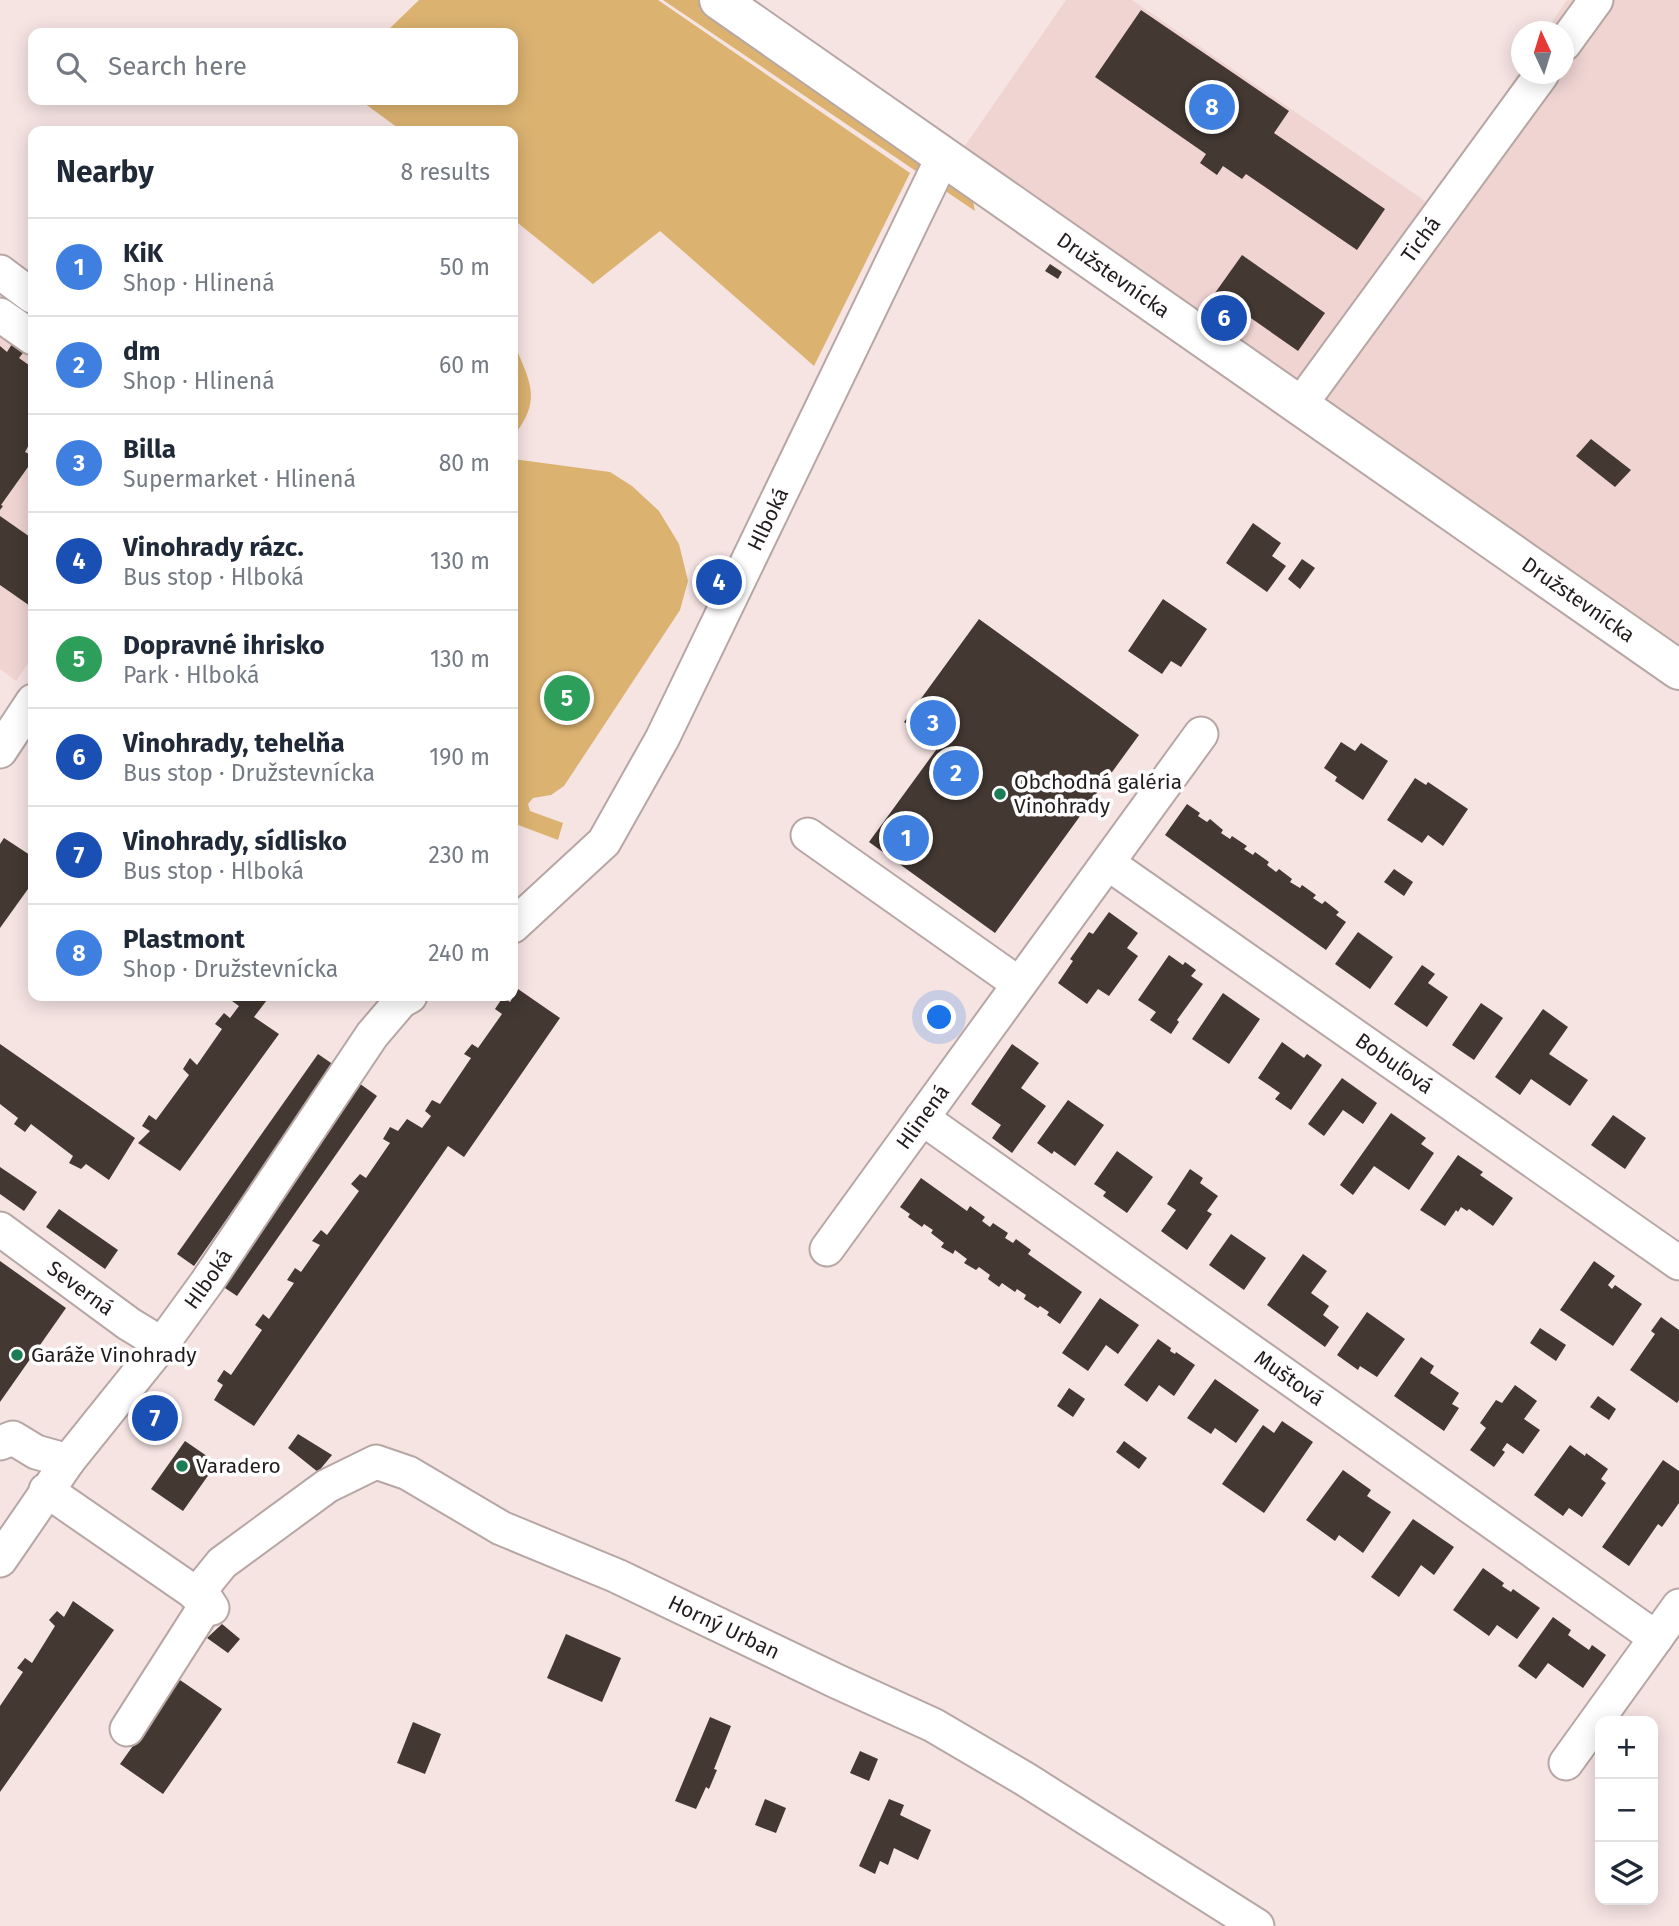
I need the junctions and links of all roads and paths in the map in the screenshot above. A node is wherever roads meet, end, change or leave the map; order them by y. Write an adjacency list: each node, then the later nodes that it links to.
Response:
1 (719, 0): 5 (main road, Družstevnícka)
2 (1596, 0): 3 (street)
3 (1574, 29)
4 (1535, 84): 10 (street, Tichá)
5 (943, 157): 10 (main road, Družstevnícka); 17 (street, Hlboká)
6 (0, 271): 7 (street)
7 (28, 293)
8 (0, 315): 9 (street)
9 (28, 335)
10 (1300, 405): 11 (main road, Družstevnícka)
11 (1679, 670)
12 (28, 709): 14 (street)
13 (1200, 734): 16 (street, Hlinená)
14 (11, 736)
15 (808, 835): 18 (street)
16 (1109, 864): 18 (street, Hlinená); 23 (street, Bobuľová)
17 (518, 921)
18 (1019, 984): 20 (street, Hlinená)
19 (399, 1001): 24 (street, Hlboká)
20 (922, 1118): 22 (street, Hlinená); 31 (street, Muštová)
21 (0, 1229): 24 (street, Severná)
22 (827, 1249)
23 (1679, 1263)
24 (162, 1344): 26 (street, Hlboká)
25 (0, 1443): 26 (street)
26 (68, 1461): 27 (street, Hlboká)
27 (46, 1490): 28 (street, Hlboká); 29 (street)
28 (1, 1556)
29 (206, 1602): 32 (street); 34 (street, Horný Urban)
30 (1679, 1606): 31 (street)
31 (1656, 1638): 33 (street)
32 (127, 1729)
33 (1566, 1763)
34 (1256, 1926)

